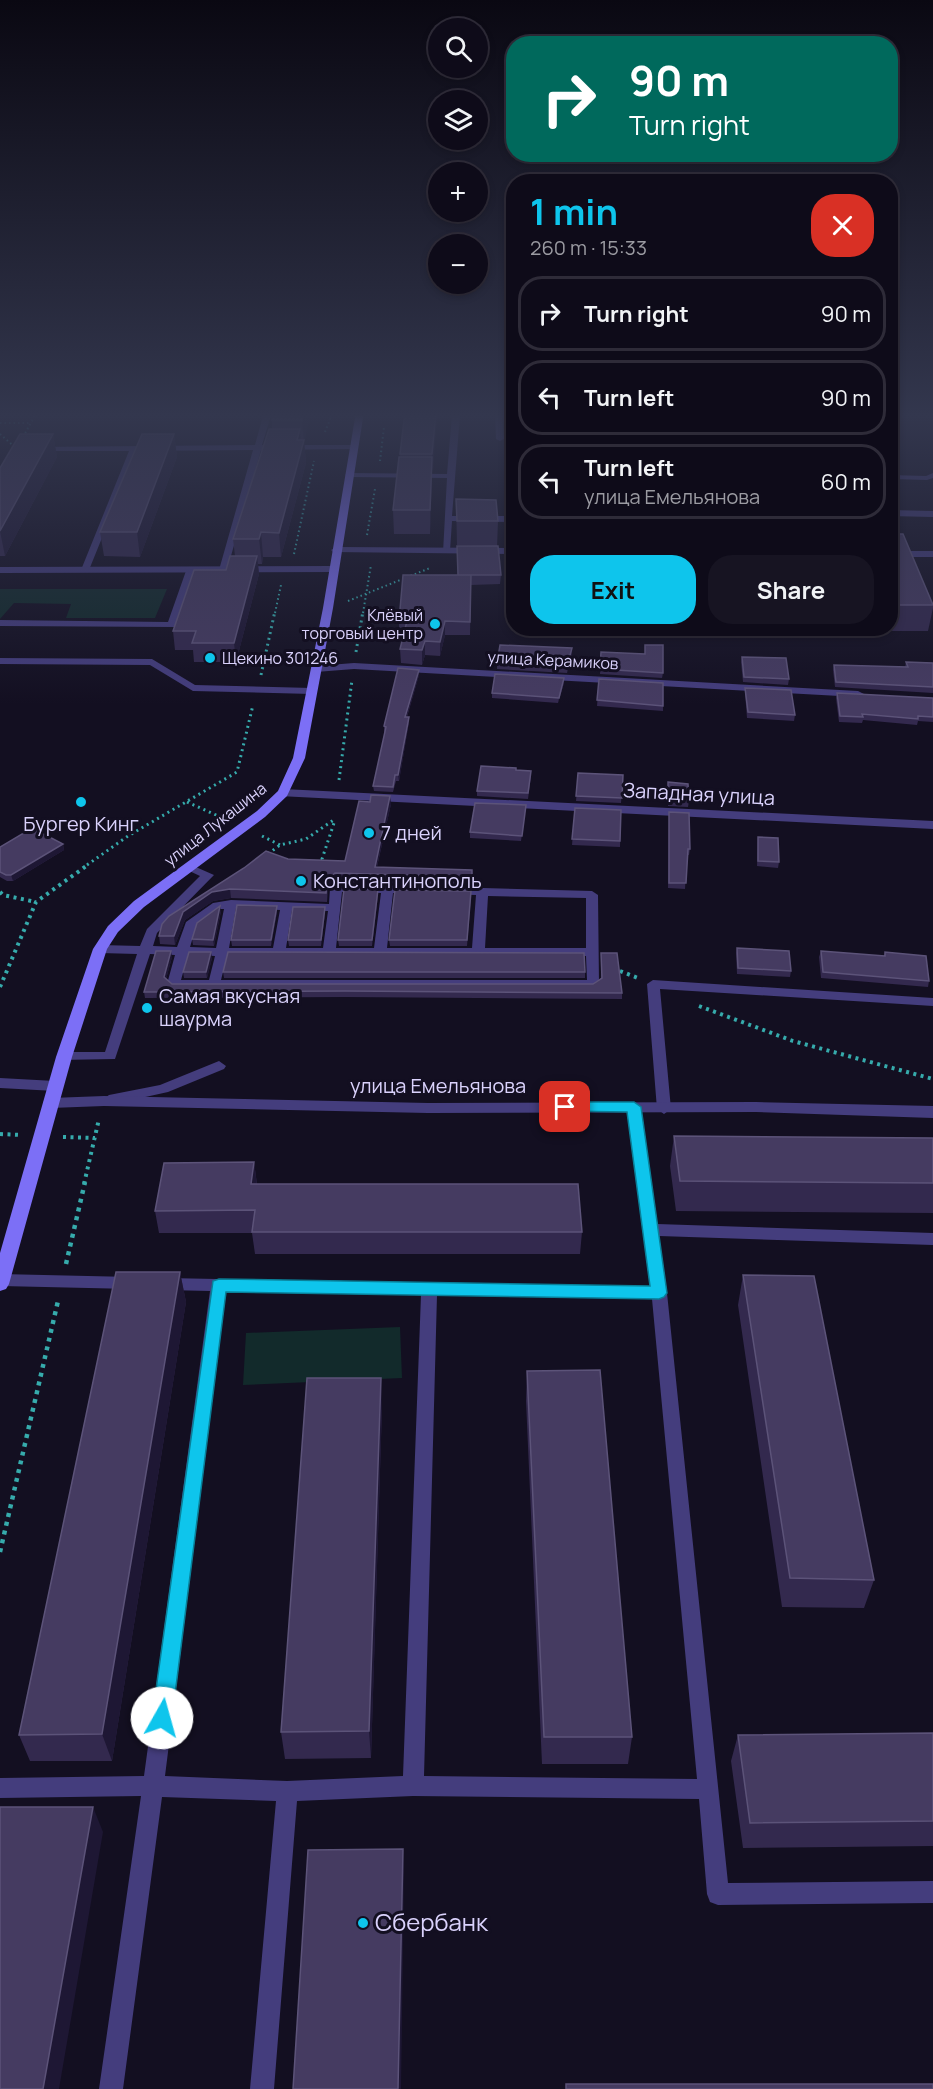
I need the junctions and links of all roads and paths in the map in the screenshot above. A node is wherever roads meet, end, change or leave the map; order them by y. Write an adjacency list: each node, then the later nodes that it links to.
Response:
1 (110, 509): 20 (lane)
2 (240, 509): 22 (lane)
3 (303, 509): 17 (path)
4 (343, 509): 11 (main road, улица Лукашина)
5 (372, 509): 12 (path)
6 (449, 509): 9 (lane)
7 (898, 513): 8 (lane)
8 (933, 514)
9 (448, 518): 10 (lane); 13 (lane)
10 (506, 519)
11 (336, 550): 12 (street); 18 (main road, улица Лукашина)
12 (364, 550): 13 (street); 23 (path)
13 (446, 551): 14 (street); 23 (path)
14 (506, 551)
15 (898, 554): 16 (street)
16 (933, 554)
17 (288, 569): 18 (street); 22 (street); 29 (path)
18 (333, 569): 24 (main road, улица Лукашина)
19 (0, 570): 20 (street)
20 (85, 570): 21 (street)
21 (190, 570): 22 (street); 25 (lane)
22 (223, 570)
23 (366, 595): 24 (path); 27 (path)
24 (328, 608): 28 (main road, улица Лукашина)
25 (0, 623)
26 (0, 661): 29 (lane)
27 (354, 666): 28 (street, улица Керамиков); 31 (street, улица Керамиков); 33 (path)
28 (316, 669): 30 (main road, улица Лукашина)
29 (256, 690): 30 (lane); 40 (path)
30 (312, 691): 32 (main road, улица Лукашина)
31 (874, 695)
32 (283, 792): 33 (street, Западная улица); 36 (main road, улица Лукашина)
33 (337, 796): 34 (street, Западная улица); 35 (path)
34 (933, 825)
35 (328, 866)
36 (189, 868): 44 (main road, улица Лукашина); 45 (lane)
37 (387, 889): 39 (lane); 43 (lane); 50 (lane)
38 (0, 892): 40 (path)
39 (482, 892): 51 (lane); 52 (lane)
40 (36, 902): 56 (path)
41 (231, 904): 42 (lane); 46 (lane); 47 (lane)
42 (286, 906): 43 (lane); 48 (lane)
43 (335, 908): 49 (lane)
44 (100, 949): 45 (lane); 59 (main road, улица Лукашина)
45 (146, 950): 46 (lane); 59 (lane)
46 (181, 951): 47 (lane); 54 (lane)
47 (222, 952): 48 (lane); 54 (lane)
48 (279, 952): 49 (lane)
49 (329, 952): 50 (lane)
50 (380, 952): 51 (lane)
51 (478, 952): 52 (lane)
52 (593, 952): 54 (lane)
53 (620, 971): 55 (path)
54 (214, 984)
55 (652, 984): 57 (lane); 67 (lane)
56 (0, 987)
57 (933, 1002)
58 (694, 1003): 61 (path)
59 (64, 1057): 63 (main road, улица Лукашина)
60 (219, 1066): 64 (lane)
61 (933, 1079)
62 (0, 1083): 63 (lane)
63 (56, 1086): 65 (main road, улица Лукашина)
64 (104, 1101): 65 (street, улица Емельянова); 66 (street, улица Емельянова); 72 (path)
65 (51, 1103): 71 (main road, улица Лукашина)
66 (634, 1107): 67 (street, улица Емельянова); 69 (lane)
67 (664, 1108): 68 (street, улица Емельянова)
68 (933, 1112)
69 (652, 1230): 70 (lane); 75 (lane)
70 (933, 1239)
71 (0, 1282): 72 (lane)
72 (62, 1282): 73 (lane); 76 (path)
73 (219, 1286): 74 (lane); 77 (lane)
74 (429, 1289): 75 (lane); 78 (lane)
75 (659, 1293): 80 (lane)
76 (0, 1552)
77 (153, 1786): 79 (lane); 81 (lane); 83 (lane)
78 (413, 1786): 80 (lane); 81 (lane)
79 (0, 1788)
80 (708, 1789): 82 (lane)
81 (287, 1791): 84 (lane)
82 (933, 1892)
83 (111, 2089)
84 (262, 2089)

